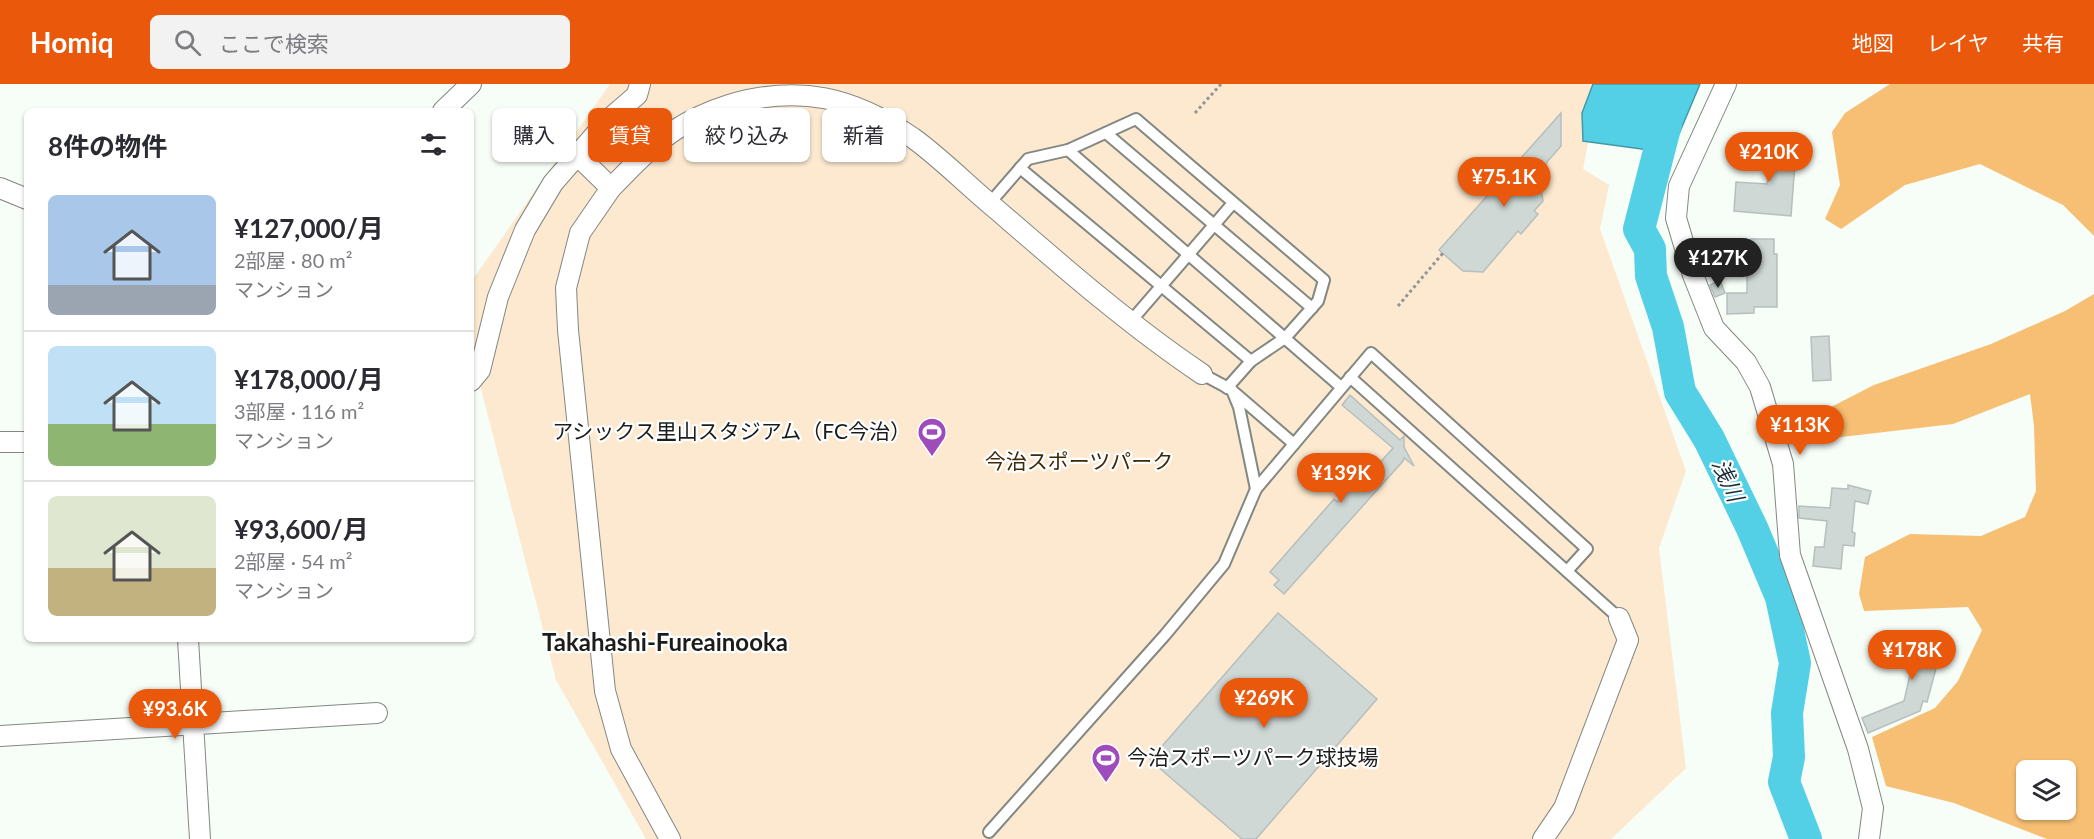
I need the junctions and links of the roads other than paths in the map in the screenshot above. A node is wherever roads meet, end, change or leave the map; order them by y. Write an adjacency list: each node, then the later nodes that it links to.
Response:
1 (471, 84): 4 (street)
2 (640, 84): 7 (street)
3 (1726, 84): 40 (street)
4 (446, 108)
5 (1106, 133): 6 (lane); 12 (lane); 14 (lane)
6 (1068, 150): 8 (lane); 15 (lane)
7 (577, 155): 10 (street); 22 (street)
8 (1020, 168): 13 (lane); 16 (lane)
9 (0, 188): 11 (street)
10 (611, 188): 13 (street); 38 (street)
11 (24, 198)
12 (1233, 203): 14 (lane); 17 (lane)
13 (989, 204): 18 (street)
14 (1214, 225): 15 (lane); 17 (lane)
15 (1188, 254): 16 (lane); 19 (lane)
16 (1161, 286): 18 (lane); 20 (lane)
17 (1312, 308): 19 (lane)
18 (1131, 321): 21 (street)
19 (1285, 339): 20 (lane); 24 (lane)
20 (1251, 361): 25 (lane)
21 (1202, 374): 25 (lane)
22 (474, 377)
23 (1350, 377): 24 (lane); 30 (lane); 30 (lane)
24 (1341, 387): 28 (lane)
25 (1229, 389): 28 (lane); 29 (lane)
26 (0, 442): 27 (street)
27 (24, 442)
28 (1294, 444): 29 (lane)
29 (1256, 489): 36 (lane)
30 (1567, 571): 31 (lane)
31 (1619, 618): 39 (street)
32 (188, 642): 34 (street)
33 (377, 713): 34 (street)
34 (193, 724): 35 (street); 37 (street)
35 (0, 736)
36 (989, 832)
37 (200, 839)
38 (670, 839)
39 (1543, 839)
40 (1869, 839)

